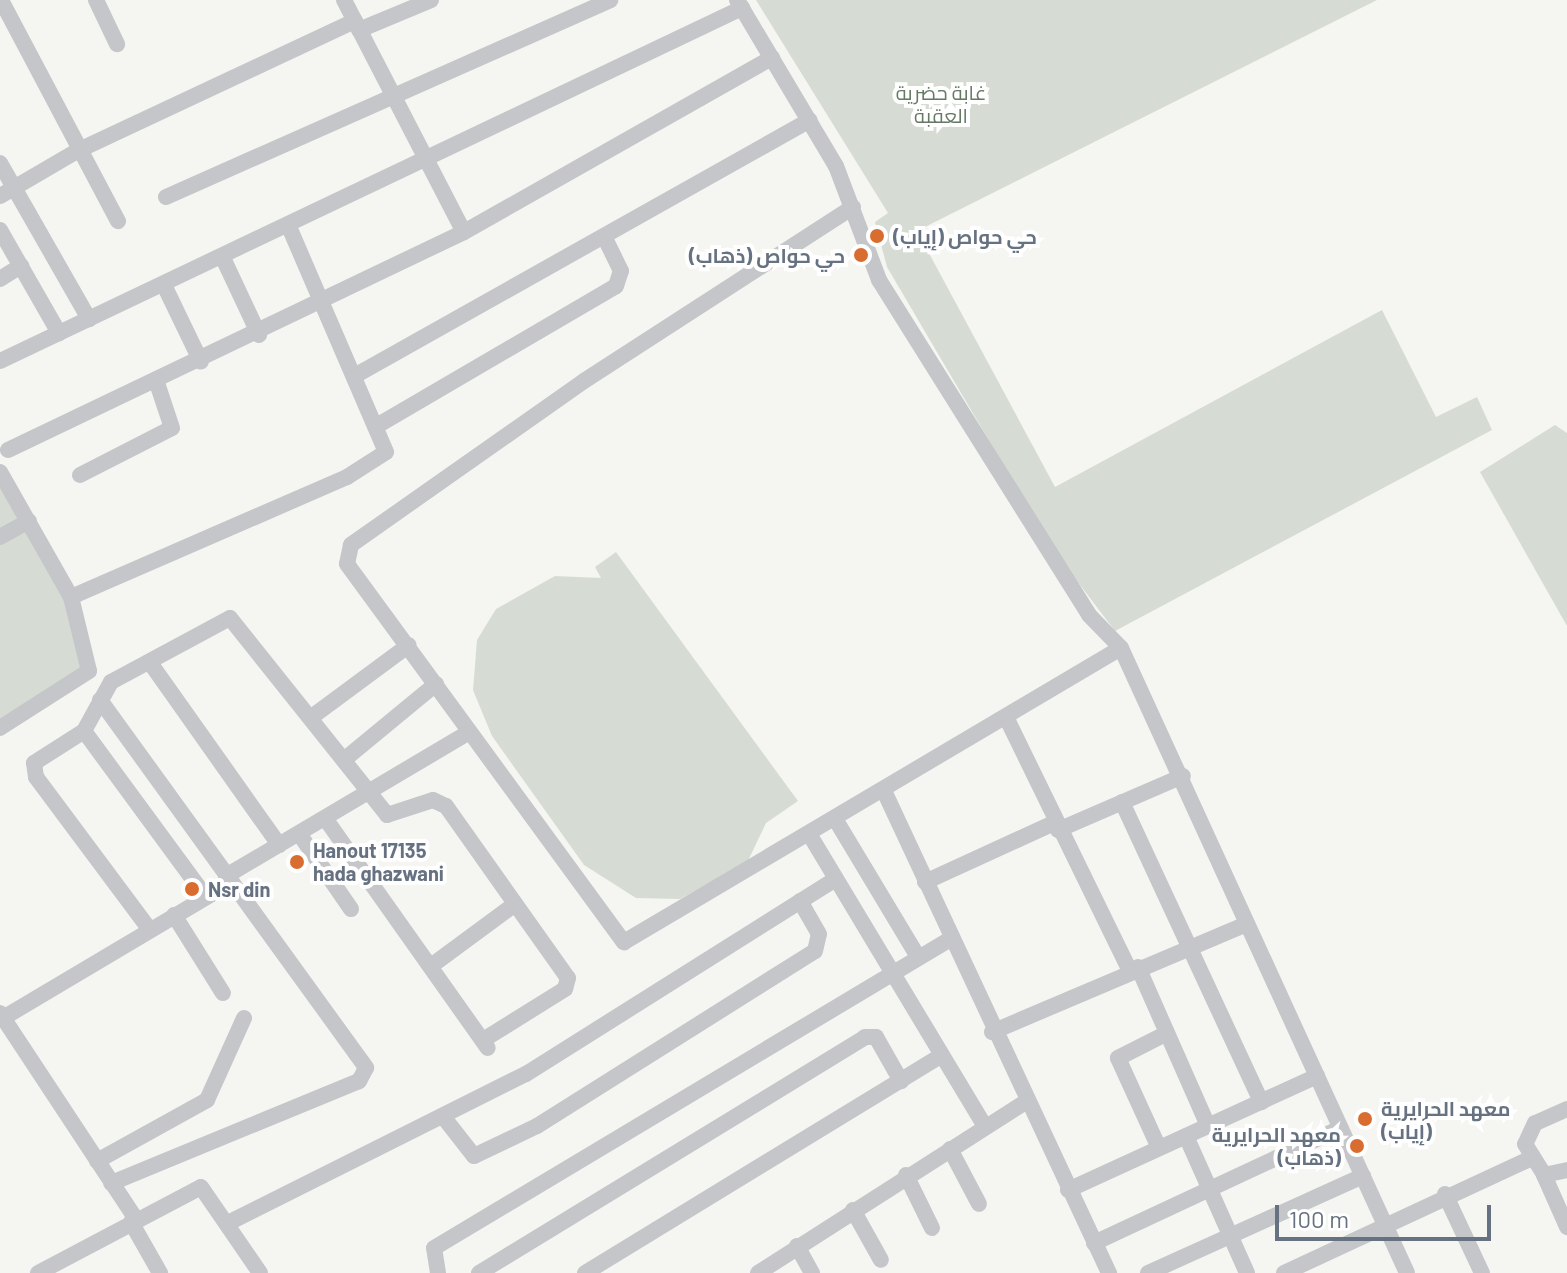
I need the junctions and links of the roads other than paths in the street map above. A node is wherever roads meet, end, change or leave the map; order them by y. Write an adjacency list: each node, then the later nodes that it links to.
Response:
1 (96, 0): 8 (street)
2 (344, 0): 7 (street)
3 (431, 0): 7 (street)
4 (610, 0): 10 (street)
5 (3, 2): 12 (street)
6 (739, 4): 9 (street); 13 (street)
7 (357, 26): 10 (street); 12 (street)
8 (117, 44)
9 (772, 58): 11 (street); 22 (street)
10 (394, 98): 13 (street); 17 (street)
11 (810, 120): 18 (street); 23 (street)
12 (77, 151): 15 (street); 19 (street)
13 (426, 159): 20 (street); 22 (street)
14 (0, 163): 15 (street)
15 (14, 186): 16 (street); 29 (street)
16 (0, 196)
17 (166, 197)
18 (853, 207): 43 (street); 44 (street)
19 (118, 221)
20 (289, 227): 24 (street); 28 (street)
21 (0, 230): 25 (street)
22 (464, 232): 28 (street)
23 (606, 240): 34 (street); 36 (street)
24 (223, 258): 27 (street); 31 (street)
25 (21, 266): 26 (street); 30 (street)
26 (0, 279)
27 (164, 285): 29 (street); 33 (street)
28 (323, 304): 31 (street); 34 (street)
29 (89, 319): 30 (street)
30 (59, 333): 32 (street)
31 (259, 335): 33 (street)
32 (0, 361)
33 (201, 362): 35 (street)
34 (358, 374): 36 (street)
35 (156, 380): 37 (street); 39 (street)
36 (380, 424): 42 (street)
37 (8, 450)
38 (0, 472): 40 (street)
39 (80, 475)
40 (29, 521): 41 (street); 42 (street)
41 (0, 537)
42 (71, 597): 50 (street)
43 (409, 645): 46 (street); 48 (street)
44 (1121, 648): 49 (street); 54 (street)
45 (151, 664): 47 (street); 48 (street); 63 (street)
46 (436, 684): 52 (street); 53 (street)
47 (100, 700): 51 (street); 65 (street)
48 (313, 716): 53 (street)
49 (1006, 717): 55 (street); 60 (street)
50 (0, 728)
51 (84, 731): 67 (street); 73 (street)
52 (468, 733): 56 (street); 62 (street)
53 (345, 759): 56 (street)
54 (1183, 776): 57 (street); 72 (street)
55 (885, 793): 59 (street); 66 (street)
56 (371, 795): 58 (street); 69 (street)
57 (1122, 802): 60 (street); 75 (street)
58 (327, 821): 61 (street); 77 (street)
59 (837, 822): 62 (street); 76 (street)
60 (1056, 827): 66 (street); 78 (street)
61 (300, 835): 63 (street); 70 (street)
62 (811, 837): 64 (street)
63 (279, 845): 65 (street)
64 (836, 879): 68 (street); 79 (street)
65 (228, 880): 67 (street); 104 (street)
66 (925, 882): 74 (street)
67 (205, 896): 71 (street)
68 (800, 901): 91 (street); 91 (street)
69 (515, 904): 77 (street); 77 (street)
70 (351, 909)
71 (174, 915): 73 (street); 80 (street)
72 (1247, 924): 75 (street); 86 (street)
73 (150, 930): 81 (street)
74 (952, 938): 76 (street); 83 (street)
75 (1189, 947): 78 (street); 89 (street)
76 (918, 957): 79 (street)
77 (431, 966)
78 (1134, 969): 83 (street); 84 (street)
79 (892, 975): 85 (street); 122 (street)
80 (223, 993)
81 (2, 1015): 99 (street)
82 (244, 1018): 99 (street)
83 (992, 1032): 88 (street)
84 (1167, 1033): 92 (street); 96 (street)
85 (941, 1056): 87 (street); 93 (street)
86 (1317, 1076): 89 (street); 94 (street)
87 (901, 1081): 123 (street); 124 (street)
88 (1025, 1102): 93 (street); 106 (street)
89 (1261, 1102): 92 (street)
90 (1567, 1109): 98 (street)
91 (445, 1119): 111 (street)
92 (1208, 1126): 95 (street)
93 (985, 1127): 97 (street)
94 (1341, 1128): 103 (street); 105 (street)
95 (1186, 1136): 96 (street); 105 (street)
96 (1159, 1148): 106 (street)
97 (950, 1149): 101 (street); 108 (street)
98 (1530, 1159): 102 (street); 107 (street)
99 (97, 1161): 104 (street)
100 (1567, 1170): 102 (street)
101 (906, 1175): 109 (street); 114 (street)
102 (1544, 1175): 113 (street)
103 (1363, 1176): 112 (street); 115 (street)
104 (111, 1183): 110 (street)
105 (1209, 1187): 115 (street); 116 (street)
106 (1068, 1190): 116 (street)
107 (1445, 1194): 112 (street); 132 (street)
108 (979, 1204)
109 (853, 1210): 117 (street); 118 (street)
110 (133, 1221): 111 (street); 119 (street); 120 (street)
111 (230, 1222): 121 (street)
112 (1385, 1223): 130 (street); 131 (street)
113 (1567, 1227)
114 (932, 1228)
115 (1229, 1233): 128 (street); 129 (street)
116 (1094, 1243): 127 (street)
117 (797, 1246): 125 (street); 126 (street)
118 (881, 1260)
119 (39, 1273)
120 (160, 1273)
121 (260, 1273)
122 (438, 1273)
123 (479, 1273)
124 (585, 1273)
125 (758, 1273)
126 (812, 1273)
127 (1109, 1273)
128 (1148, 1273)
129 (1247, 1273)
130 (1284, 1273)
131 (1407, 1273)
132 (1482, 1273)

